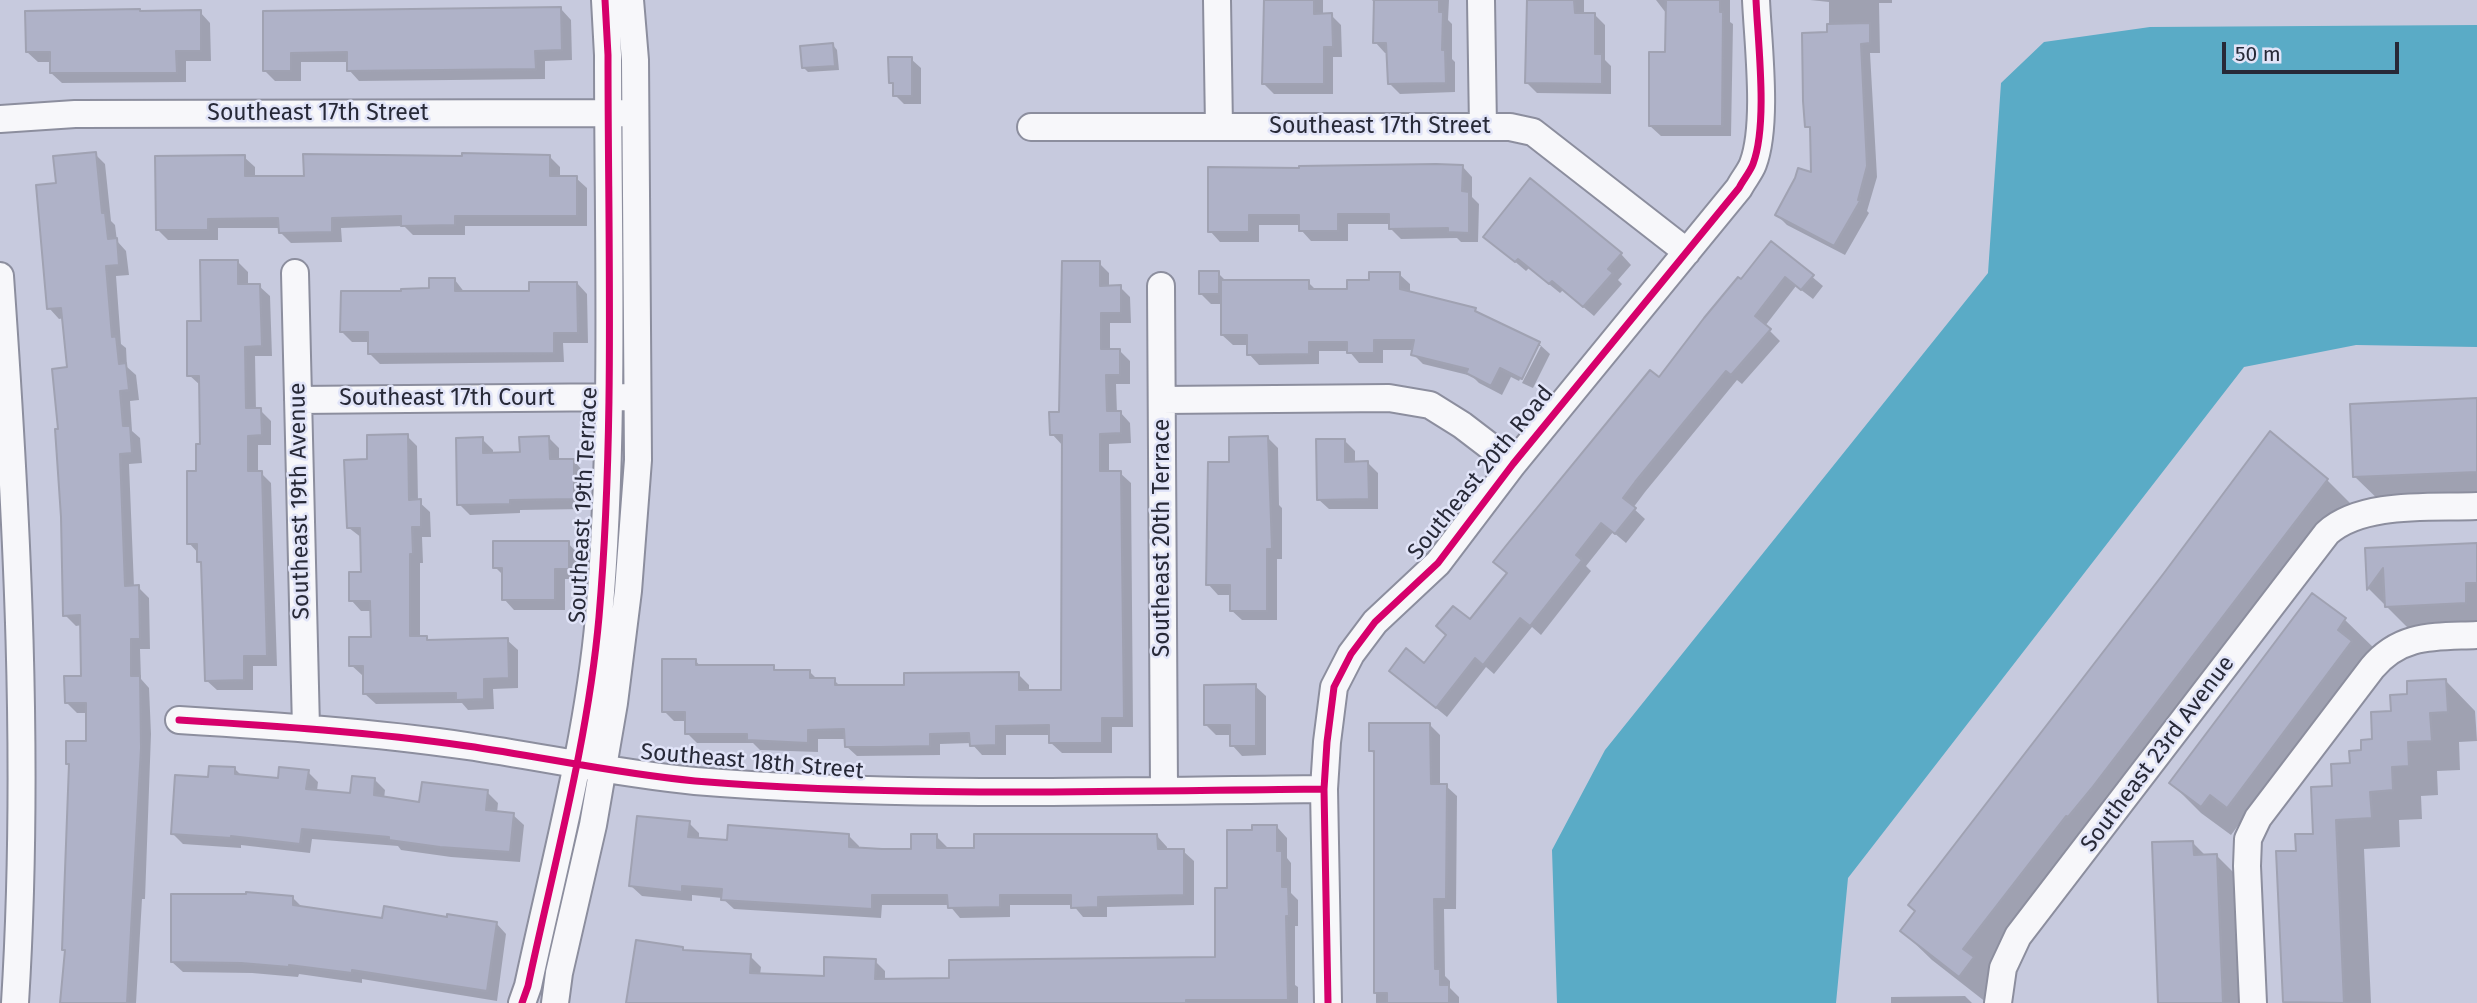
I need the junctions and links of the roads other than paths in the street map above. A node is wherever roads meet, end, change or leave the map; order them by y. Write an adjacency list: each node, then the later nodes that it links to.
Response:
1 (605, 0): 6 (street, Southeast 19th Terrace)
2 (631, 0): 7 (street, Southeast 19th Terrace)
3 (1217, 0): 10 (street)
4 (1481, 0): 11 (street)
5 (1756, 0): 12 (street, Southeast 20th Road)
6 (608, 113): 7 (street, Southeast 17th Street); 8 (street, Southeast 17th Street); 16 (street, Southeast 19th Terrace)
7 (635, 113): 17 (street, Southeast 19th Terrace)
8 (0, 119)
9 (1031, 127): 10 (street, Southeast 17th Street)
10 (1219, 127): 11 (street, Southeast 17th Street)
11 (1483, 127): 12 (street, Southeast 17th Street)
12 (1687, 252): 20 (street, Southeast 20th Road)
13 (295, 273): 18 (street, Southeast 19th Avenue)
14 (0, 276): 29 (street)
15 (1161, 286): 19 (street, Southeast 20th Terrace)
16 (609, 397): 17 (street, Southeast 17th Court); 18 (street, Southeast 17th Court); 25 (street, Southeast 19th Terrace)
17 (637, 397): 26 (street, Southeast 19th Terrace)
18 (298, 400): 24 (street, Southeast 19th Avenue)
19 (1162, 400): 20 (street); 28 (street, Southeast 20th Terrace)
20 (1513, 464): 27 (street, Southeast 20th Road)
21 (2477, 506): 33 (street, Southeast 23rd Avenue)
22 (2477, 635): 34 (street)
23 (179, 720): 24 (street, Southeast 18th Street)
24 (306, 729): 25 (street, Southeast 18th Street)
25 (576, 764): 26 (street, Southeast 18th Street); 30 (street, Southeast 19th Terrace)
26 (603, 768): 28 (street, Southeast 18th Street); 31 (street, Southeast 19th Terrace)
27 (1324, 789): 28 (street, Southeast 18th Street); 32 (street, Southeast 20th Road)
28 (1164, 790)
29 (15, 1003)
30 (522, 1003)
31 (555, 1003)
32 (1328, 1003)
33 (1998, 1003)
34 (2253, 1003)

